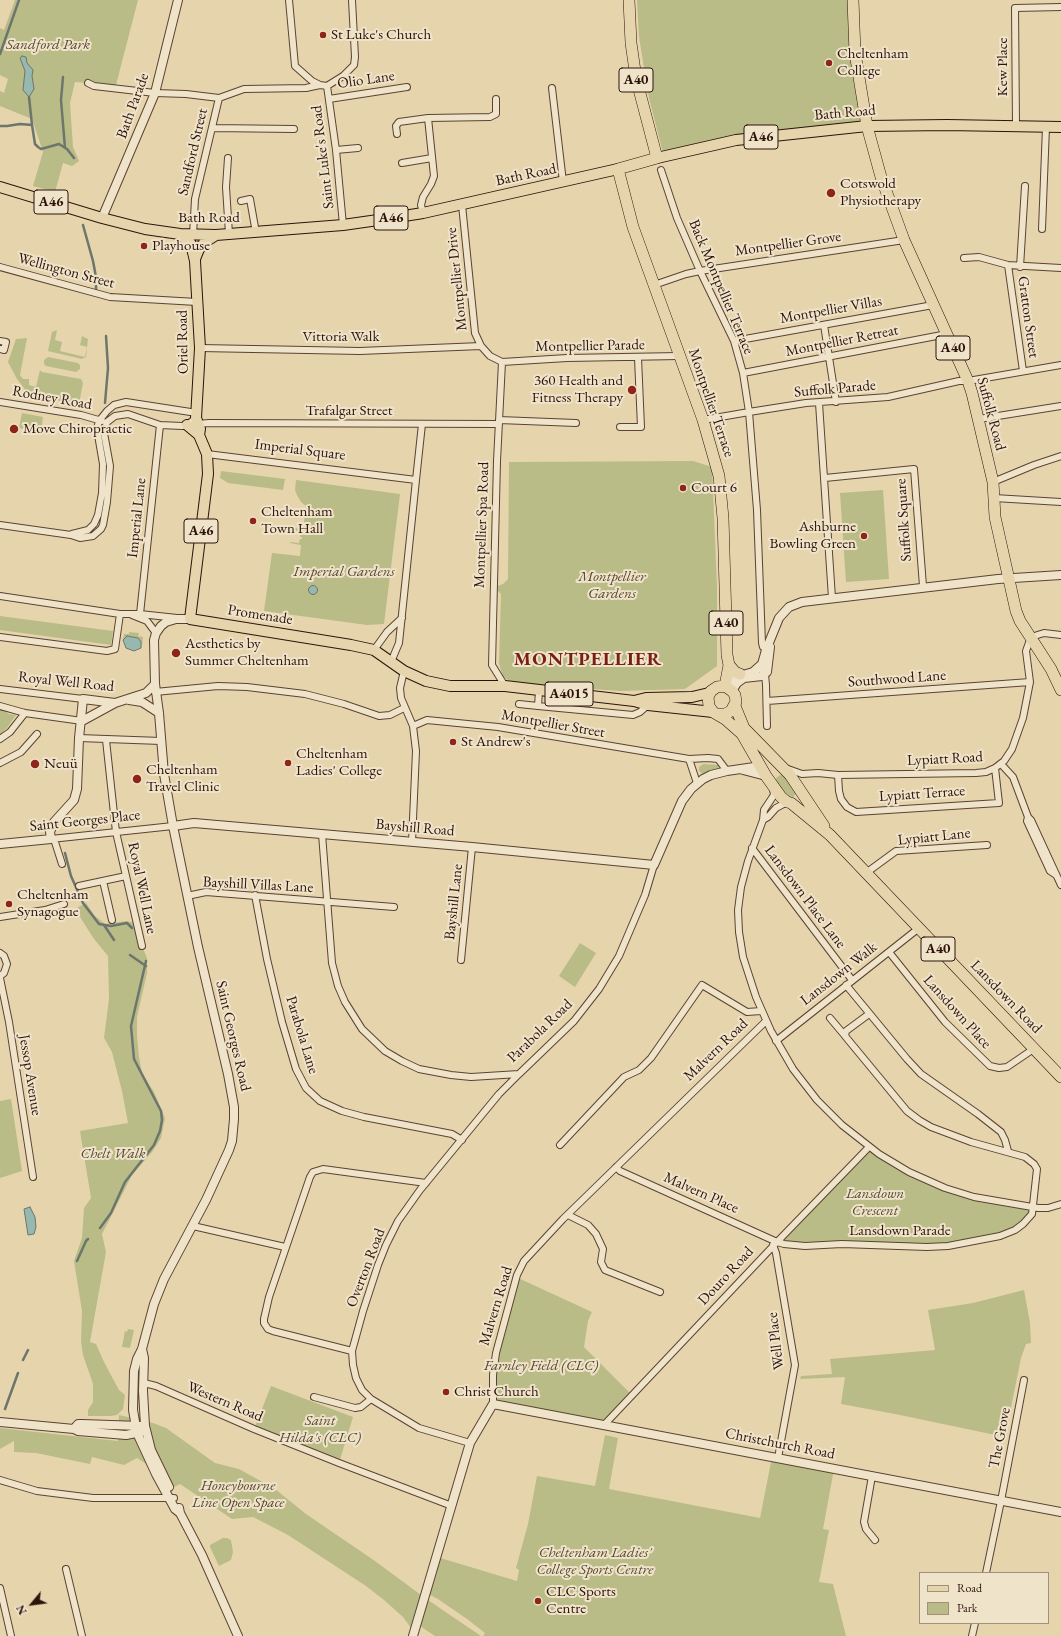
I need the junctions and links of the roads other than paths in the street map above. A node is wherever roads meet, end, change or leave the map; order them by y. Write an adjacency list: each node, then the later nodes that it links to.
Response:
1 (178, 0): 12 (street, Bath Parade)
2 (289, 0): 8 (street)
3 (352, 0): 9 (street)
4 (629, 0): 28 (highway, A40)
5 (853, 0): 17 (highway, A40)
6 (1061, 7): 18 (street, Kew Place)
7 (88, 83): 12 (street)
8 (320, 85): 9 (street); 13 (street)
9 (327, 86): 14 (street, Saint Luke's Road)
10 (407, 87): 14 (street, Olio Lane)
11 (552, 88): 32 (street)
12 (155, 93): 13 (street); 38 (street, Bath Parade)
13 (219, 98): 21 (street, Sandford Street)
14 (329, 99): 25 (street, Saint Luke's Road)
15 (496, 99): 16 (street)
16 (428, 118): 23 (street); 27 (street)
17 (867, 126): 18 (main road, Bath Road / A46); 28 (main road, Bath Road / A46); 46 (highway, Suffolk Road / A40)
18 (1016, 126): 19 (main road, Bath Road / A46)
19 (1046, 127): 20 (main road, Bath Road / A46); 40 (street)
20 (1061, 127)
21 (212, 128): 22 (street); 44 (street, Sandford Street)
22 (294, 129)
23 (397, 134)
24 (358, 148): 25 (street)
25 (336, 150): 39 (street, Saint Luke's Road)
26 (228, 158): 43 (street)
27 (432, 158): 29 (street); 37 (street)
28 (657, 158): 30 (highway, Bath Road / A46)
29 (402, 163)
30 (618, 169): 32 (main road, Bath Road / A46); 54 (highway, Montpellier Terrace / A40)
31 (661, 170): 53 (street, Back Montpellier Terrace)
32 (563, 182): 36 (main road, Bath Road / A46)
33 (1025, 186): 51 (street)
34 (0, 187): 38 (main road, Bath Road / A46)
35 (241, 200): 41 (street)
36 (462, 205): 37 (main road, Bath Road / A46); 61 (street, Montpellier Drive)
37 (423, 213): 39 (main road, Bath Road / A46)
38 (102, 218): 42 (main road, Bath Road / A46)
39 (343, 225): 41 (main road, Bath Road / A46)
40 (1042, 229)
41 (256, 232): 43 (main road, Bath Road / A46)
42 (180, 234): 44 (main road, Bath Road / A46); 48 (main road, Oriel Road / A46)
43 (229, 234): 45 (main road, Bath Road / A46)
44 (193, 235): 45 (main road, Bath Road / A46)
45 (216, 235): 48 (main road)
46 (904, 240): 53 (street, Montpellier Grove); 56 (highway, Suffolk Road / A40)
47 (964, 258): 49 (street)
48 (194, 261): 55 (main road, Oriel Road / A46)
49 (1008, 265): 51 (street); 69 (street, Gratton Street)
50 (0, 267): 55 (street, Wellington Street)
51 (1020, 267): 52 (street)
52 (1061, 268)
53 (700, 271): 54 (street, Montpellier Grove); 60 (street, Back Montpellier Terrace)
54 (654, 285): 64 (highway, Montpellier Terrace / A40)
55 (197, 302): 62 (main road, Oriel Road / A46)
56 (933, 305): 57 (street, Montpellier Villas); 58 (highway, Suffolk Road / A40)
57 (824, 325): 60 (street, Montpellier Villas); 65 (street)
58 (947, 334): 65 (street, Montpellier Retreat); 71 (highway, Suffolk Road / A40)
59 (0, 340): 63 (street)
60 (734, 341): 70 (street, Back Montpellier Terrace)
61 (481, 346): 62 (street, Vittoria Walk); 67 (street, Montpellier Drive)
62 (200, 348): 81 (main road, Oriel Road / A46)
63 (0, 349)
64 (679, 356): 66 (street, Montpellier Parade); 78 (highway, Montpellier Terrace / A40)
65 (829, 357): 70 (street, Montpellier Retreat); 73 (street)
66 (638, 358): 67 (street, Montpellier Parade); 87 (street)
67 (502, 362): 82 (street, Montpellier Spa Road)
68 (1061, 365): 69 (street, Suffolk Parade)
69 (1023, 372): 71 (street, Suffolk Parade)
70 (743, 373): 76 (street, Back Montpellier Terrace)
71 (968, 381): 73 (street, Suffolk Parade); 77 (highway, Suffolk Road / A40)
72 (0, 402): 79 (street, Rodney Road)
73 (836, 402): 74 (street, Suffolk Parade)
74 (819, 403): 76 (street, Suffolk Parade); 90 (street)
75 (1061, 406): 77 (street)
76 (749, 412): 78 (street, Suffolk Parade); 111 (street, Back Montpellier Terrace)
77 (979, 419): 92 (highway, Suffolk Road / A40)
78 (703, 420): 113 (highway, Montpellier Terrace / A40)
79 (99, 421): 80 (street, Rodney Road); 81 (street, Rodney Road); 96 (street)
80 (107, 422): 85 (street, Rodney Road); 96 (street)
81 (198, 422): 84 (street, Trafalgar Street); 86 (main road); 86 (street); 88 (main road, Oriel Road / A46)
82 (499, 422): 83 (street, Trafalgar Street); 84 (street, Trafalgar Street); 120 (street, Montpellier Spa Road)
83 (576, 423)
84 (422, 424): 91 (street)
85 (160, 425): 86 (street, Rodney Road); 103 (street, Imperial Lane)
86 (187, 425)
87 (620, 427)
88 (208, 454): 91 (street, Imperial Square); 106 (main road, A46)
89 (1061, 456): 92 (street)
90 (825, 478): 99 (street, Suffolk Square); 101 (street)
91 (416, 480): 105 (street)
92 (993, 482): 93 (highway, Suffolk Road / A40)
93 (994, 498): 94 (street); 98 (highway, Suffolk Road / A40)
94 (1061, 502)
95 (0, 526): 96 (street)
96 (71, 535)
97 (1061, 575): 98 (street)
98 (1008, 578): 99 (street); 110 (highway, Suffolk Road / A40)
99 (923, 586): 101 (street)
100 (0, 596): 102 (street, Promenade)
101 (832, 598): 111 (street)
102 (120, 614): 104 (street, Promenade); 109 (street)
103 (140, 614): 104 (street, Promenade); 106 (street, Promenade)
104 (130, 615): 107 (street)
105 (402, 618): 112 (street); 114 (street)
106 (190, 619): 107 (street, A4015); 112 (main road, Promenade / A4015)
107 (156, 633): 121 (street, Saint Georges Road)
108 (1061, 635): 110 (street)
109 (0, 637)
110 (1030, 637): 119 (street, Lypiatt Road); 124 (highway, Suffolk Road / A40)
111 (768, 648): 115 (street); 118 (street)
112 (374, 650): 114 (main road, Promenade / A4015)
113 (728, 660): 117 (highway); 123 (highway, Montpellier Terrace / A40)
114 (391, 662): 116 (main road, A4015)
115 (759, 667): 117 (street); 118 (street)
116 (404, 671): 120 (main road, A4015); 136 (street)
117 (740, 674): 123 (street)
118 (765, 674): 123 (street); 129 (street)
119 (1030, 682): 129 (street, Southwood Lane); 152 (street, Lypiatt Road)
120 (505, 686): 125 (main road, A4015)
121 (155, 688): 127 (street, Royal Well Road); 136 (street); 137 (street, Saint Georges Road)
122 (0, 689): 126 (street, Royal Well Road)
123 (722, 689): 128 (main road, A4015); 135 (highway, A40); 138 (highway, A40)
124 (1061, 690)
125 (539, 691): 128 (main road, A4015); 134 (street)
126 (84, 699): 130 (street, Royal Well Road); 140 (street)
127 (128, 700): 130 (street, Royal Well Road); 137 (street, Royal Well Road)
128 (634, 701): 132 (main road, A4015)
129 (767, 701): 142 (street)
130 (115, 703): 140 (street)
131 (519, 704): 134 (street)
132 (648, 705): 134 (street); 138 (main road, A4015)
133 (0, 706): 139 (street)
134 (538, 706)
135 (735, 706): 138 (highway); 151 (highway, A40)
136 (404, 708): 141 (street)
137 (159, 713): 147 (street, Saint Georges Road)
138 (716, 713): 148 (highway, A40)
139 (26, 714): 140 (street); 145 (street)
140 (82, 721): 144 (street)
141 (413, 726): 149 (street, Montpellier Street); 169 (street)
142 (767, 726)
143 (37, 734): 150 (street)
144 (79, 738): 146 (street); 168 (street)
145 (0, 739)
146 (106, 740): 147 (street); 165 (street, Royal Well Lane)
147 (161, 741): 164 (street, Saint Georges Road)
148 (751, 748): 153 (highway, A40); 155 (street)
149 (689, 759): 156 (street, Montpellier Street); 160 (street)
150 (0, 763)
151 (779, 764): 153 (highway); 157 (street, Lypiatt Road); 161 (highway, A40)
152 (1001, 764): 154 (street, Lypiatt Road); 179 (street)
153 (761, 766): 155 (street, Parabola Road); 159 (highway, A40)
154 (995, 768): 158 (street, Lypiatt Road); 158 (street, Lypiatt Terrace)
155 (740, 769): 156 (street, Parabola Road); 159 (street, Parabola Road)
156 (727, 771): 160 (street, Parabola Road)
157 (802, 774): 158 (street, Lypiatt Road); 161 (street)
158 (838, 775)
159 (769, 781): 162 (highway, A40); 163 (street)
160 (697, 783): 175 (street, Parabola Road)
161 (799, 789): 162 (highway); 167 (highway, Lansdown Road / A40)
162 (789, 803): 163 (street); 167 (highway, Lansdown Road / A40)
163 (763, 820): 173 (street)
164 (173, 826): 165 (street, Saint Georges Place); 166 (street, Bayshill Road); 182 (street, Saint Georges Road)
165 (116, 832): 168 (street, Saint Georges Place); 177 (street, Royal Well Lane)
166 (322, 834): 169 (street, Bayshill Road); 183 (street, Parabola Road)
167 (830, 835): 176 (highway, Lansdown Road / A40)
168 (53, 839): 170 (street, Saint Georges Place); 174 (street)
169 (412, 842): 172 (street, Bayshill Road)
170 (0, 844)
171 (987, 845): 176 (street, Lypiatt Lane)
172 (472, 847): 175 (street, Bayshill Road); 192 (street, Bayshill Lane)
173 (752, 848): 194 (street, Lansdown Place Lane); 196 (street)
174 (62, 864)
175 (654, 866): 203 (street, Parabola Road)
176 (866, 873): 188 (highway, Lansdown Road / A40)
177 (126, 876): 178 (street); 189 (street, Royal Well Lane)
178 (103, 881): 180 (street); 187 (street)
179 (1061, 885)
180 (79, 886)
181 (255, 895): 182 (street, Bayshill Villas Lane); 183 (street, Bayshill Villas Lane); 205 (street, Parabola Lane)
182 (187, 896): 215 (street, Saint Georges Road)
183 (328, 902): 185 (street, Bayshill Villas Lane); 203 (street, Parabola Road)
184 (64, 904): 186 (street)
185 (394, 907)
186 (0, 917)
187 (112, 920)
188 (919, 928): 190 (street, Lansdown Walk); 202 (highway, Lansdown Road / A40)
189 (142, 946)
190 (889, 952): 194 (street, Lansdown Walk); 202 (street, Lansdown Place)
191 (0, 953): 193 (street)
192 (461, 960)
193 (0, 977): 210 (street, Jessop Avenue)
194 (852, 980): 195 (street, Lansdown Walk)
195 (846, 985): 197 (street); 201 (street, Lansdown Walk)
196 (761, 1011): 199 (street); 206 (street)
197 (869, 1014): 200 (street); 208 (street)
198 (830, 1018): 200 (street)
199 (766, 1021): 201 (street); 209 (street, Malvern Road)
200 (846, 1037): 208 (street)
201 (776, 1041): 207 (street)
202 (1035, 1048): 204 (highway, Lansdown Road / A40)
203 (519, 1074): 205 (street, Overton Road)
204 (1061, 1077)
205 (462, 1140): 211 (street, Overton Road)
206 (560, 1145)
207 (869, 1147): 213 (street); 216 (street, Douro Road)
208 (1008, 1151): 213 (street)
209 (616, 1168): 214 (street, Malvern Road); 216 (street, Malvern Place)
210 (33, 1177)
211 (426, 1183): 217 (street); 220 (street, Overton Road)
212 (1061, 1204): 213 (street)
213 (1033, 1207): 216 (street, Lansdown Parade)
214 (568, 1214): 218 (street); 225 (street, Malvern Road)
215 (193, 1226): 217 (street); 219 (street, Saint Georges Road)
216 (775, 1244): 227 (street, Douro Road); 231 (street, Well Place)
217 (286, 1247): 220 (street)
218 (660, 1292)
219 (142, 1349): 222 (street, Saint Georges Road); 229 (street, Saint Georges Road)
220 (352, 1351): 224 (street, Overton Road)
221 (1024, 1380): 236 (street, The Grove)
222 (143, 1387): 228 (street, Saint Georges Road); 237 (street, Western Road)
223 (314, 1397): 224 (street)
224 (371, 1399): 230 (street, Overton Road)
225 (493, 1404): 227 (street, Christchurch Road); 230 (street)
226 (1, 1422): 229 (street)
227 (604, 1425): 231 (street, Christchurch Road)
228 (145, 1428): 229 (street); 232 (street, Saint Georges Road)
229 (136, 1430): 232 (street, Saint Georges Road)
230 (470, 1443): 237 (street)
231 (778, 1458): 233 (street, Christchurch Road)
232 (158, 1472): 235 (street, Saint Georges Road)
233 (872, 1476): 236 (street, Christchurch Road); 239 (street)
234 (0, 1480): 235 (street)
235 (172, 1499): 247 (street, Saint Georges Road)
236 (1001, 1501): 238 (street, Christchurch Road); 241 (street, The Grove)
237 (452, 1506): 248 (street)
238 (1061, 1512)
239 (875, 1540)
240 (66, 1569): 246 (street)
241 (986, 1572)
242 (0, 1588): 243 (street)
243 (3, 1616): 245 (street)
244 (975, 1624): 249 (street)
245 (11, 1636)
246 (82, 1636)
247 (238, 1636)
248 (413, 1636)
249 (972, 1636)

